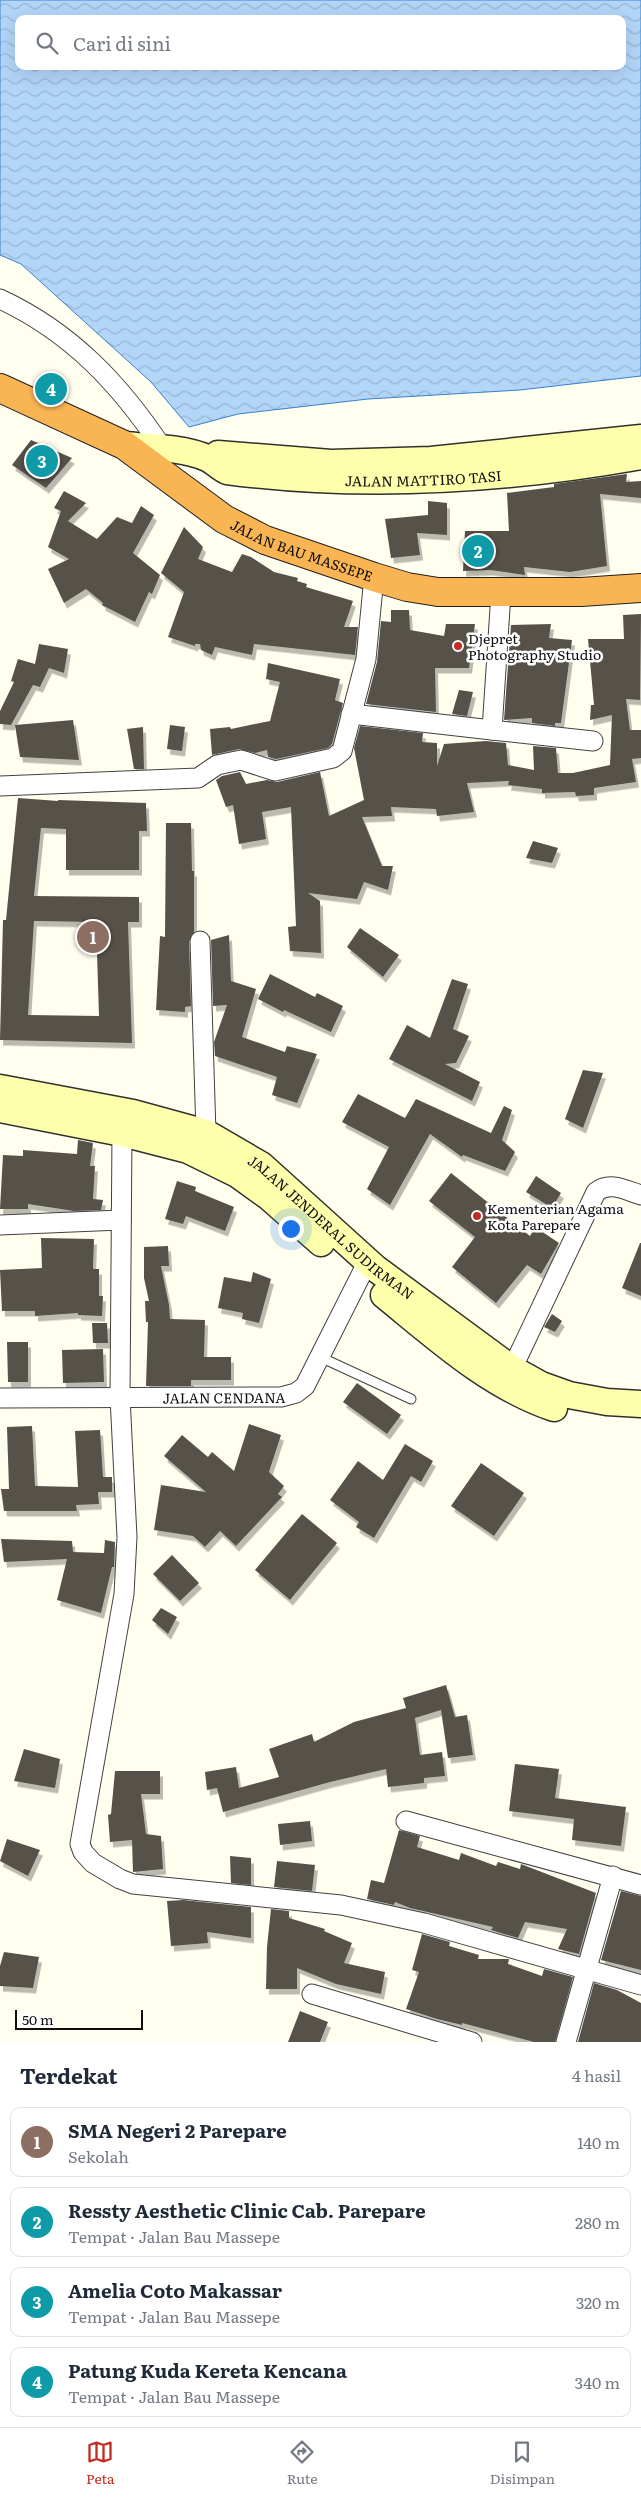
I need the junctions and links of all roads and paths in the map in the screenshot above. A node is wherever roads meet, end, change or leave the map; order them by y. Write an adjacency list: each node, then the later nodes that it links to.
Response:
1 (0, 299): 5 (street)
2 (0, 388): 4 (highway, JALAN BAU MASSEPE)
3 (641, 438): 7 (main road, JALAN MATTIRO TASI)
4 (124, 445): 5 (main road, JALAN MATTIRO TASI); 8 (highway, JALAN BAU MASSEPE)
5 (162, 449): 7 (main road, JALAN MATTIRO TASI)
6 (641, 456): 7 (main road, JALAN MATTIRO TASI)
7 (208, 458)
8 (374, 577): 10 (highway, JALAN BAU MASSEPE); 11 (street)
9 (641, 588): 10 (highway, JALAN BAU MASSEPE)
10 (501, 593): 12 (street)
11 (351, 714): 12 (street); 14 (street)
12 (492, 730): 13 (street)
13 (593, 741)
14 (0, 786)
15 (200, 942): 18 (street)
16 (0, 1088): 18 (main road, JALAN JENDERAL SUDIRMAN)
17 (0, 1109): 19 (main road, JALAN JENDERAL SUDIRMAN)
18 (206, 1133): 23 (main road, JALAN JENDERAL SUDIRMAN)
19 (122, 1134): 21 (street); 23 (main road, JALAN JENDERAL SUDIRMAN)
20 (641, 1195): 25 (street)
21 (121, 1220): 22 (street); 28 (street)
22 (0, 1225)
23 (364, 1269): 24 (street, JALAN CENDANA); 25 (main road, JALAN JENDERAL SUDIRMAN); 26 (main road, JALAN JENDERAL SUDIRMAN)
24 (320, 1357): 28 (street, JALAN CENDANA); 29 (lane)
25 (512, 1368): 26 (main road, JALAN JENDERAL SUDIRMAN)
26 (537, 1393): 30 (main road, JALAN JENDERAL SUDIRMAN); 31 (main road, JALAN JENDERAL SUDIRMAN)
27 (0, 1398): 28 (street, JALAN CENDANA)
28 (120, 1398): 35 (street)
29 (411, 1399)
30 (641, 1404)
31 (641, 1422)
32 (406, 1821): 33 (street)
33 (613, 1876): 34 (street); 35 (street)
34 (641, 1884)
35 (585, 1970): 36 (street); 39 (street)
36 (641, 1985)
37 (312, 1994): 38 (street)
38 (472, 2042)
39 (566, 2042)

